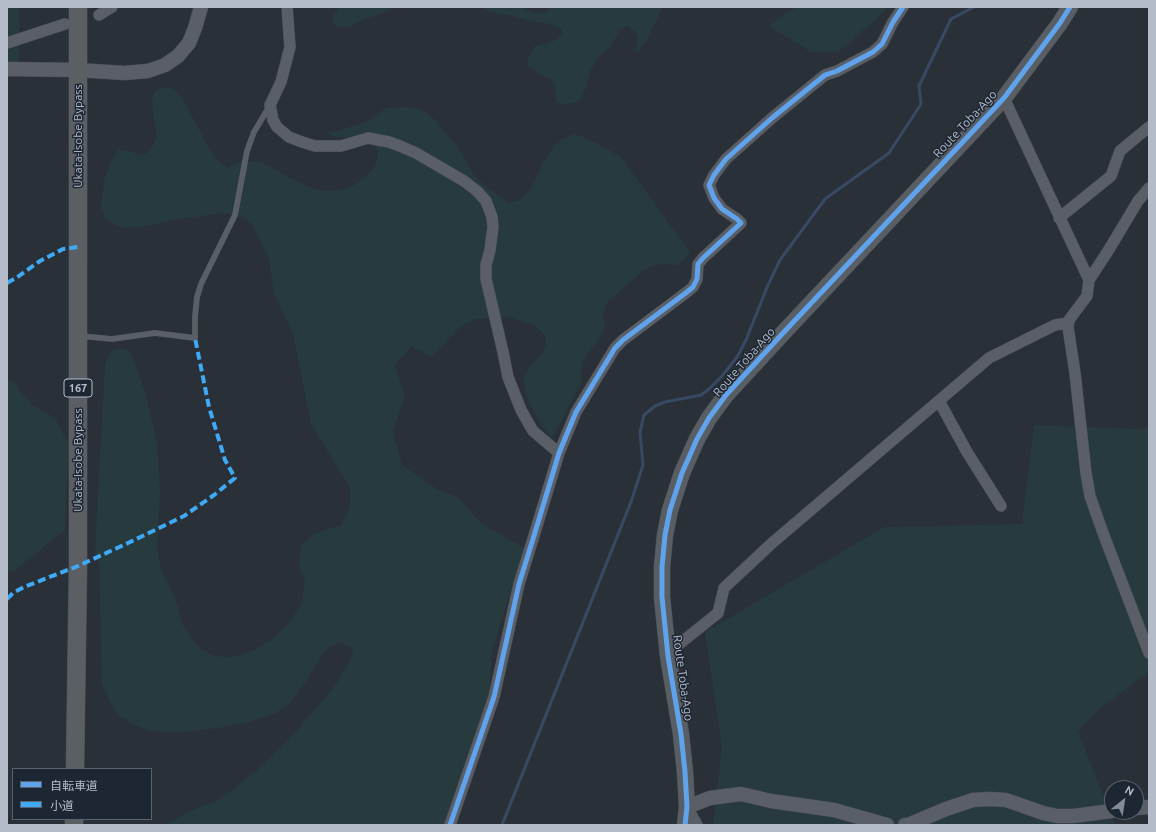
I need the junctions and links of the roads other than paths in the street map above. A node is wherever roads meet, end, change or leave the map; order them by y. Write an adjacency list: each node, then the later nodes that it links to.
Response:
1 (78, 7): 11 (highway, Ukata-Isobe Bypass / 167)
2 (112, 7): 7 (street)
3 (201, 7): 11 (street)
4 (287, 7): 13 (street)
5 (903, 7): 21 (street)
6 (1070, 7): 12 (main road, Route Toba-Ago)
7 (99, 15)
8 (65, 24): 9 (street)
9 (7, 43)
10 (7, 69): 11 (street)
11 (78, 70): 19 (highway, Ukata-Isobe Bypass / 167)
12 (1004, 98): 16 (street); 23 (main road, Route Toba-Ago)
13 (270, 105): 19 (lane); 21 (street)
14 (1149, 127): 16 (street)
15 (1149, 188): 17 (street)
16 (1060, 218): 17 (street)
17 (1089, 280): 18 (street)
18 (1068, 323): 20 (street); 24 (street)
19 (78, 336): 25 (highway, Ukata-Isobe Bypass / 167)
20 (939, 401): 22 (street); 23 (street)
21 (559, 453): 28 (street)
22 (1001, 506)
23 (668, 653): 26 (main road, Route Toba-Ago)
24 (1149, 653)
25 (75, 768)
26 (687, 807): 29 (main road, Route Toba-Ago); 30 (street); 31 (street)
27 (1104, 812): 32 (street)
28 (450, 825)
29 (685, 825)
30 (697, 825)
31 (887, 825)
32 (905, 825)

